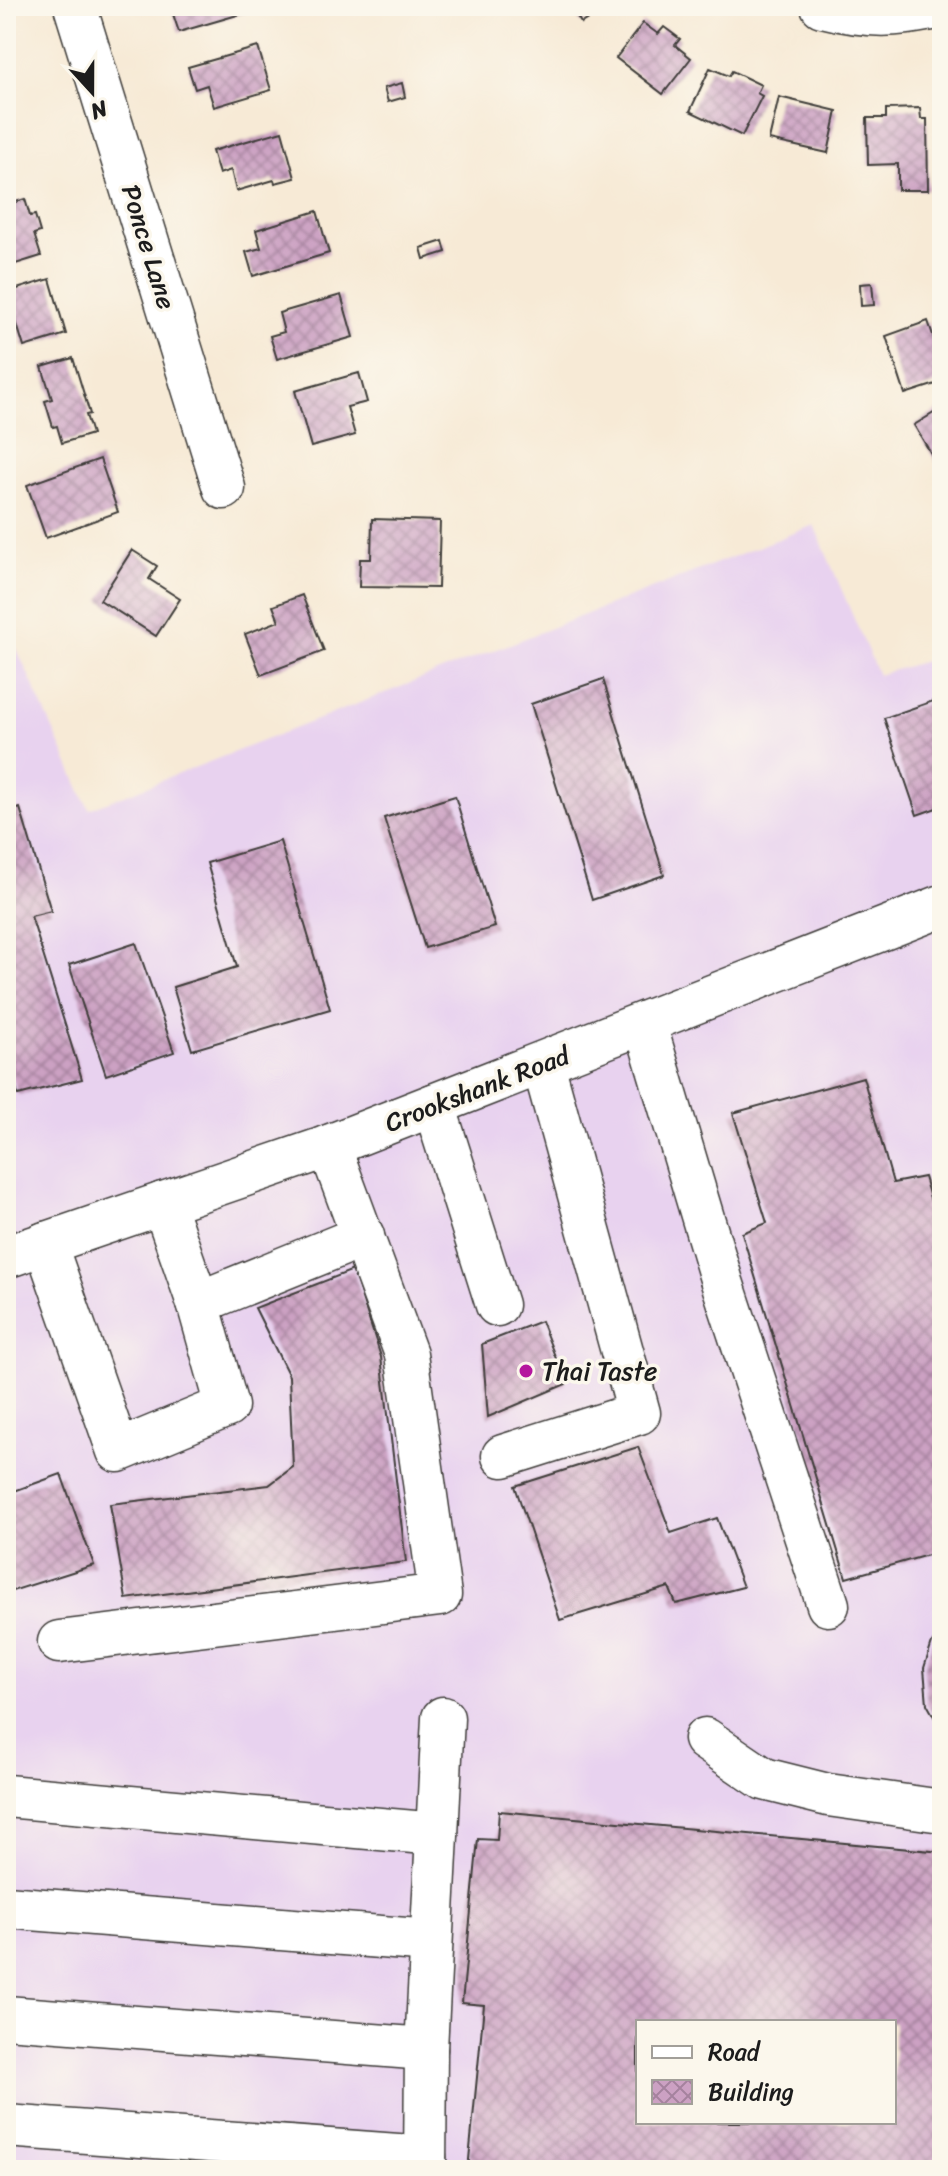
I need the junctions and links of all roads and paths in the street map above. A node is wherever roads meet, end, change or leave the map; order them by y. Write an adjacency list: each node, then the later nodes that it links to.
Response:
1 (75, 6): 4 (street, Ponce Lane)
2 (822, 6): 3 (street)
3 (942, 7)
4 (224, 488)
5 (942, 906): 6 (street, Crookshank Road)
6 (645, 1024): 7 (street, Crookshank Road); 17 (street)
7 (543, 1064): 8 (street, Crookshank Road); 16 (street)
8 (434, 1105): 9 (street, Crookshank Road); 15 (street)
9 (329, 1146): 10 (street, Crookshank Road); 11 (street)
10 (163, 1203): 12 (street, Crookshank Road); 14 (street)
11 (363, 1236): 14 (street); 18 (street)
12 (45, 1243): 13 (street, Crookshank Road); 14 (street)
13 (6, 1257)
14 (198, 1303)
15 (497, 1305)
16 (503, 1456)
17 (828, 1605)
18 (59, 1642)
19 (443, 1718): 23 (street)
20 (705, 1739): 22 (street)
21 (6, 1796): 23 (street)
22 (942, 1811)
23 (437, 1834): 25 (street)
24 (6, 1907): 25 (street)
25 (431, 1941): 27 (street)
26 (6, 2017): 27 (street)
27 (426, 2049): 29 (street)
28 (6, 2126): 29 (street)
29 (425, 2163)

